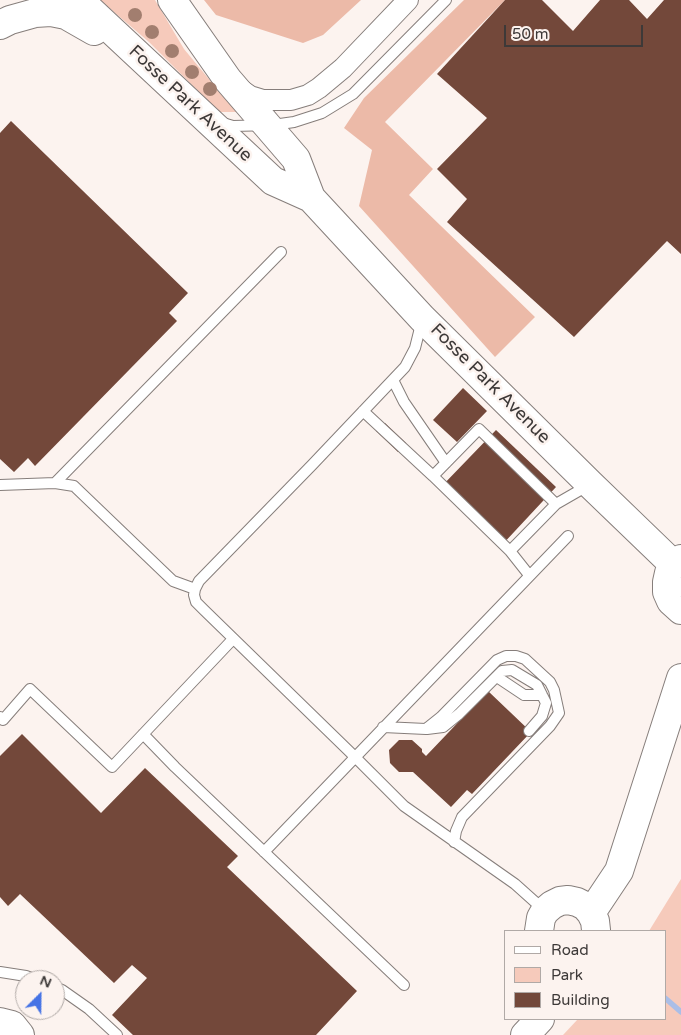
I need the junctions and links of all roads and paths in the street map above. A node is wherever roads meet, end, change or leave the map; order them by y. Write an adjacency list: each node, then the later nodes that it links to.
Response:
1 (6, 0): 6 (street)
2 (74, 0): 8 (street, Fosse Park Avenue)
3 (172, 0): 9 (street, Fosse Park Avenue)
4 (408, 0): 9 (street)
5 (446, 0): 11 (lane)
6 (0, 8)
7 (0, 25): 8 (street)
8 (148, 64): 10 (street, Fosse Park Avenue)
9 (228, 80): 11 (street, Fosse Park Avenue)
10 (207, 118): 11 (lane); 12 (street, Fosse Park Avenue)
11 (266, 124): 12 (street, Fosse Park Avenue)
12 (312, 198): 14 (street, Fosse Park Avenue)
13 (281, 252): 19 (lane)
14 (422, 318): 15 (lane); 20 (street, Fosse Park Avenue)
15 (393, 380): 16 (lane); 17 (lane)
16 (363, 411): 18 (lane); 27 (lane)
17 (446, 463): 18 (lane); 22 (lane)
18 (433, 476): 24 (lane)
19 (55, 483): 21 (lane); 27 (lane)
20 (590, 484): 22 (lane); 25 (street, Fosse Park Avenue)
21 (0, 485)
22 (556, 504): 24 (lane)
23 (568, 536): 26 (lane)
24 (510, 551): 26 (lane)
25 (678, 562): 28 (street)
26 (529, 575): 34 (lane)
27 (195, 589): 29 (lane)
28 (681, 610)
29 (233, 638): 37 (lane); 38 (lane)
30 (497, 677): 32 (lane); 32 (lane); 35 (lane)
31 (681, 678): 44 (street)
32 (542, 695): 36 (lane)
33 (0, 717): 37 (lane)
34 (382, 727): 35 (lane); 38 (lane)
35 (426, 729): 40 (lane)
36 (529, 730)
37 (143, 734): 42 (lane)
38 (354, 756): 41 (lane); 42 (lane)
39 (480, 786): 40 (lane)
40 (480, 798): 41 (lane)
41 (454, 842): 43 (lane)
42 (264, 852): 47 (lane)
43 (542, 921): 44 (street)
44 (593, 922)
45 (0, 972): 46 (lane)
46 (15, 974)
47 (404, 986)
48 (65, 992): 52 (lane)
49 (539, 1020): 53 (street)
50 (0, 1022): 51 (street)
51 (20, 1035)
52 (117, 1035)
53 (525, 1035)

